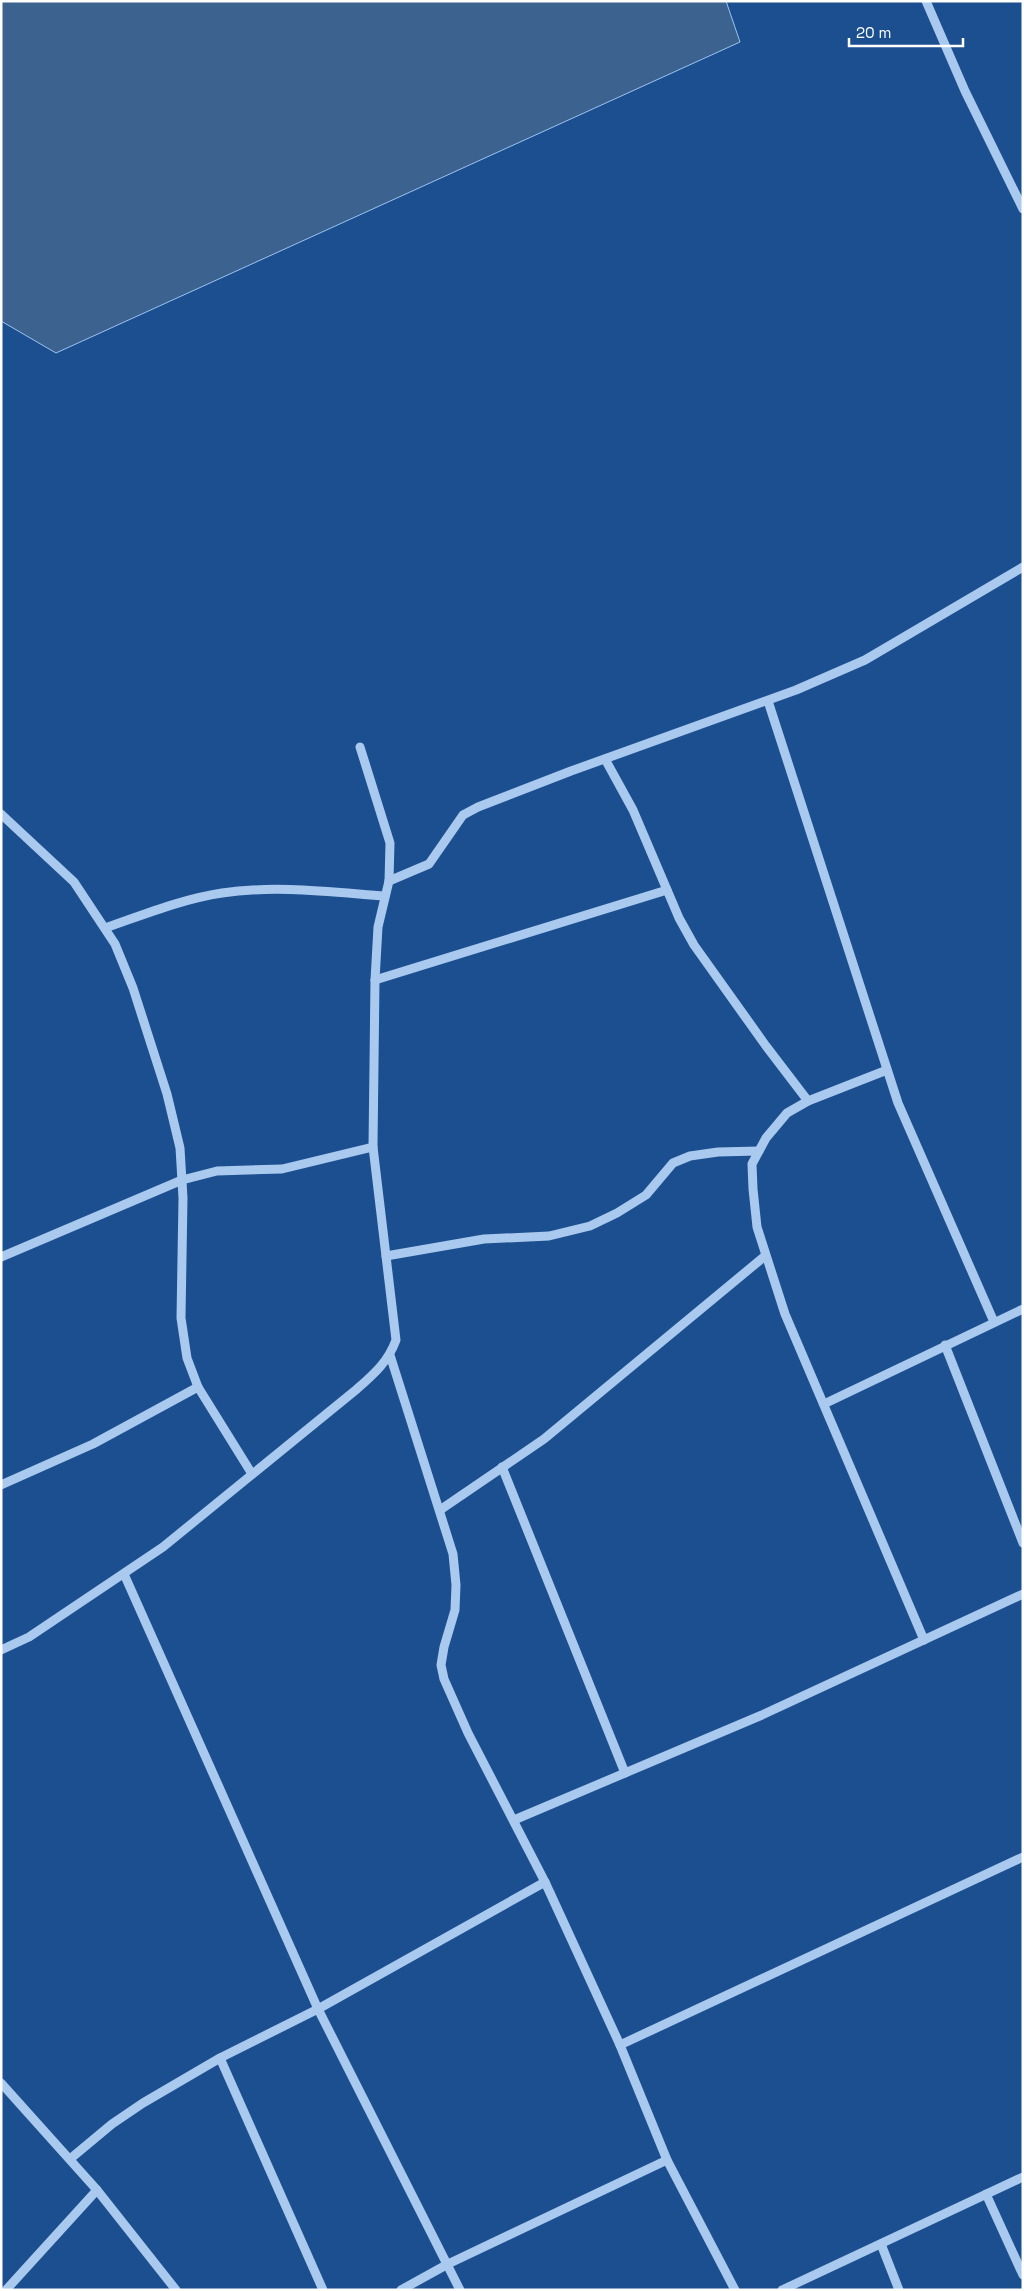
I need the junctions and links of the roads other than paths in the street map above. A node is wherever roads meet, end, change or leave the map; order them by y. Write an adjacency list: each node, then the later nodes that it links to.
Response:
1 (926, 1): 2 (street)
2 (1023, 209)
3 (1023, 567): 4 (street)
4 (768, 701): 6 (street); 13 (street)
5 (360, 747): 8 (street)
6 (605, 759): 8 (street); 9 (street)
7 (1, 814): 11 (street)
8 (389, 881): 10 (street)
9 (667, 890): 12 (street); 14 (street)
10 (385, 896): 11 (street); 12 (street)
11 (105, 928): 17 (street)
12 (375, 980): 15 (street)
13 (887, 1070): 14 (street); 22 (street)
14 (808, 1101): 16 (street)
15 (374, 1147): 17 (street); 18 (street)
16 (759, 1151): 18 (street); 19 (street)
17 (182, 1180): 20 (street); 25 (street)
18 (386, 1256): 24 (street)
19 (765, 1256): 26 (street); 27 (street)
20 (1, 1257)
21 (1023, 1309): 22 (street)
22 (994, 1322): 23 (street)
23 (946, 1345): 26 (street); 31 (street)
24 (390, 1355): 28 (street); 30 (street)
25 (198, 1387): 28 (street); 29 (street)
26 (824, 1404): 34 (street)
27 (502, 1467): 30 (street); 36 (street)
28 (252, 1474): 32 (street)
29 (1, 1485)
30 (440, 1510): 37 (street)
31 (1023, 1543)
32 (124, 1574): 35 (street); 40 (street)
33 (1023, 1594): 34 (street)
34 (924, 1640): 36 (street)
35 (1, 1650)
36 (625, 1773): 37 (street)
37 (514, 1820): 39 (street)
38 (1023, 1857): 41 (street)
39 (545, 1882): 40 (street); 41 (street)
40 (318, 2009): 42 (street); 50 (street)
41 (620, 2045): 45 (street)
42 (220, 2058): 44 (street); 54 (street)
43 (1, 2083): 44 (street)
44 (70, 2159): 47 (street)
45 (667, 2160): 50 (street); 57 (street)
46 (1023, 2177): 48 (street)
47 (97, 2190): 52 (street); 53 (street)
48 (986, 2194): 49 (street); 51 (street)
49 (881, 2244): 58 (street); 59 (street)
50 (448, 2264): 55 (street); 56 (street)
51 (1023, 2275)
52 (6, 2290)
53 (176, 2290)
54 (324, 2290)
55 (400, 2290)
56 (460, 2290)
57 (735, 2290)
58 (782, 2290)
59 (899, 2290)

